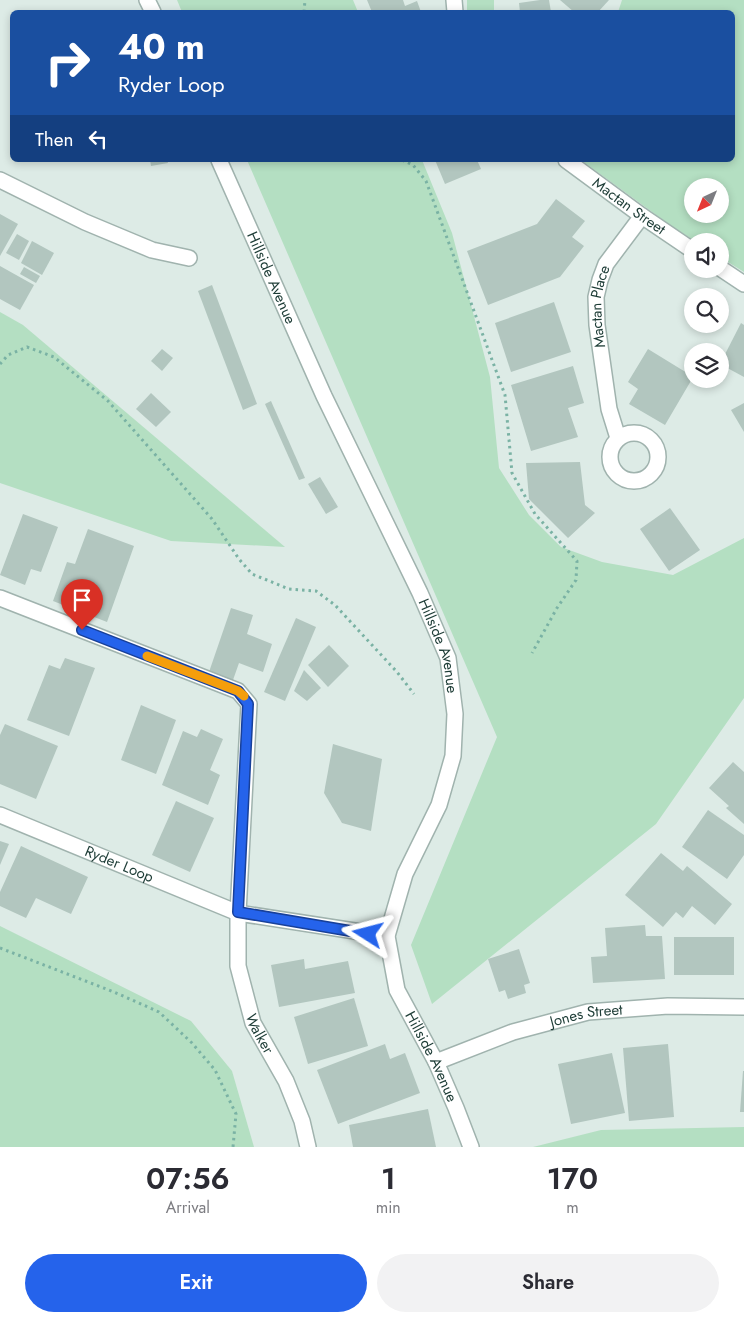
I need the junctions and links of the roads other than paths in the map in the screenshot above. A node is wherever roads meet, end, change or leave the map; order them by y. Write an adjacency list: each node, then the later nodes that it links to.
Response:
1 (219, 162): 13 (street, Hillside Avenue)
2 (569, 162): 4 (street, Mactan Street)
3 (0, 180): 6 (street)
4 (642, 216): 5 (street, Mactan Street); 9 (street, Mactan Place)
5 (684, 245)
6 (189, 258)
7 (729, 274): 8 (street)
8 (744, 284)
9 (618, 438)
10 (0, 598): 12 (street)
11 (0, 815): 12 (street, Ryder Loop)
12 (238, 912): 13 (street, Ryder Loop); 16 (street, Walker)
13 (387, 936): 15 (street, Hillside Avenue)
14 (744, 1007): 15 (street, Jones Street)
15 (436, 1062): 17 (street, Hillside Avenue)
16 (308, 1147)
17 (471, 1147)

